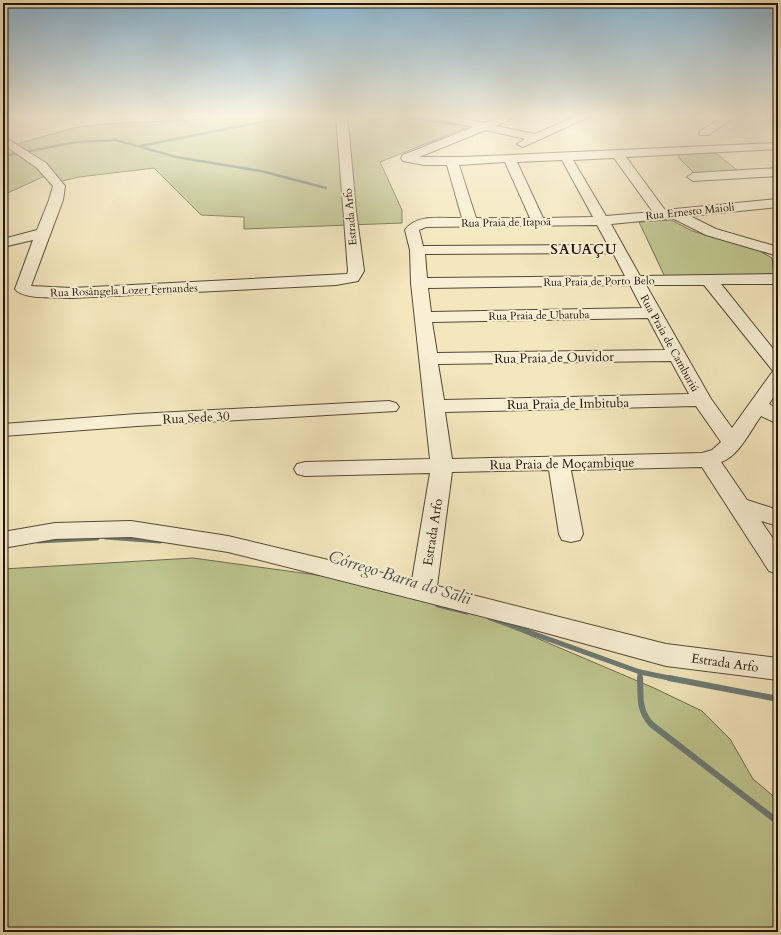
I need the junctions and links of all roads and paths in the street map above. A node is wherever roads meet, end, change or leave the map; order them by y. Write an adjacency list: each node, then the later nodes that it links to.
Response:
1 (32, 159): 23 (street, Rua Rosângela Lozer Fernandes)
2 (345, 159): 28 (street, Estrada Arfo)
3 (410, 159): 11 (street)
4 (494, 159): 5 (street); 11 (street)
5 (510, 159): 6 (street); 19 (street)
6 (520, 159)
7 (567, 159): 20 (street, Rua Praia de Camburiú)
8 (621, 159): 18 (street)
9 (676, 159): 12 (street)
10 (730, 159): 14 (street)
11 (452, 161): 21 (street)
12 (687, 170): 14 (street); 15 (street)
13 (778, 172): 14 (street)
14 (752, 174): 16 (street)
15 (703, 188)
16 (773, 190)
17 (778, 203): 18 (street, Rua Ernesto Maioli)
18 (667, 213): 20 (street, Rua Ernesto Maioli); 27 (street)
19 (538, 221): 20 (street, Rua Praia de Itapoã); 21 (street, Rua Praia de Itapoã)
20 (602, 221): 26 (street, Rua Praia de Camburiú)
21 (470, 222): 22 (street, Rua Praia de Itapoã)
22 (412, 230): 25 (street, Estrada Arfo)
23 (42, 233): 24 (street); 28 (street, Rua Rosângela Lozer Fernandes)
24 (3, 244)
25 (417, 250): 26 (street); 32 (street, Estrada Arfo)
26 (618, 250): 30 (street, Rua Praia de Camburiú)
27 (778, 252)
28 (356, 271)
29 (778, 279): 31 (street, Rua Praia de Porto Belo)
30 (636, 280): 31 (street, Rua Praia de Porto Belo); 32 (street, Rua Praia de Porto Belo); 33 (street, Rua Praia de Camburiú)
31 (709, 280): 37 (street)
32 (419, 283): 34 (street, Estrada Arfo)
33 (654, 313): 34 (street, Rua Praia de Ubatuba); 35 (street, Rua Praia de Camburiú)
34 (423, 317): 36 (street, Estrada Arfo)
35 (678, 355): 36 (street, Rua Praia de Ouvidor); 39 (street, Rua Praia de Camburiú)
36 (429, 359): 40 (street, Estrada Arfo)
37 (778, 367)
38 (770, 392): 42 (street); 44 (street, Rua Praia de Moçambique)
39 (702, 400): 40 (street, Rua Praia de Imbituba); 44 (street, Rua Praia de Camburiú)
40 (434, 406): 47 (street, Estrada Arfo)
41 (389, 407): 43 (street, Rua Sede 30)
42 (778, 418)
43 (3, 430)
44 (732, 443): 45 (street, Rua Praia de Moçambique)
45 (708, 459): 46 (street, Rua Praia de Moçambique); 49 (street)
46 (559, 463): 47 (street, Rua Praia de Moçambique); 51 (street)
47 (442, 465): 48 (street, Rua Praia de Moçambique); 54 (street, Estrada Arfo)
48 (305, 469)
49 (740, 506): 50 (street); 53 (street)
50 (778, 518)
51 (571, 534)
52 (3, 540): 54 (street)
53 (778, 565)
54 (423, 593): 55 (street, Estrada Arfo)
55 (778, 669)

